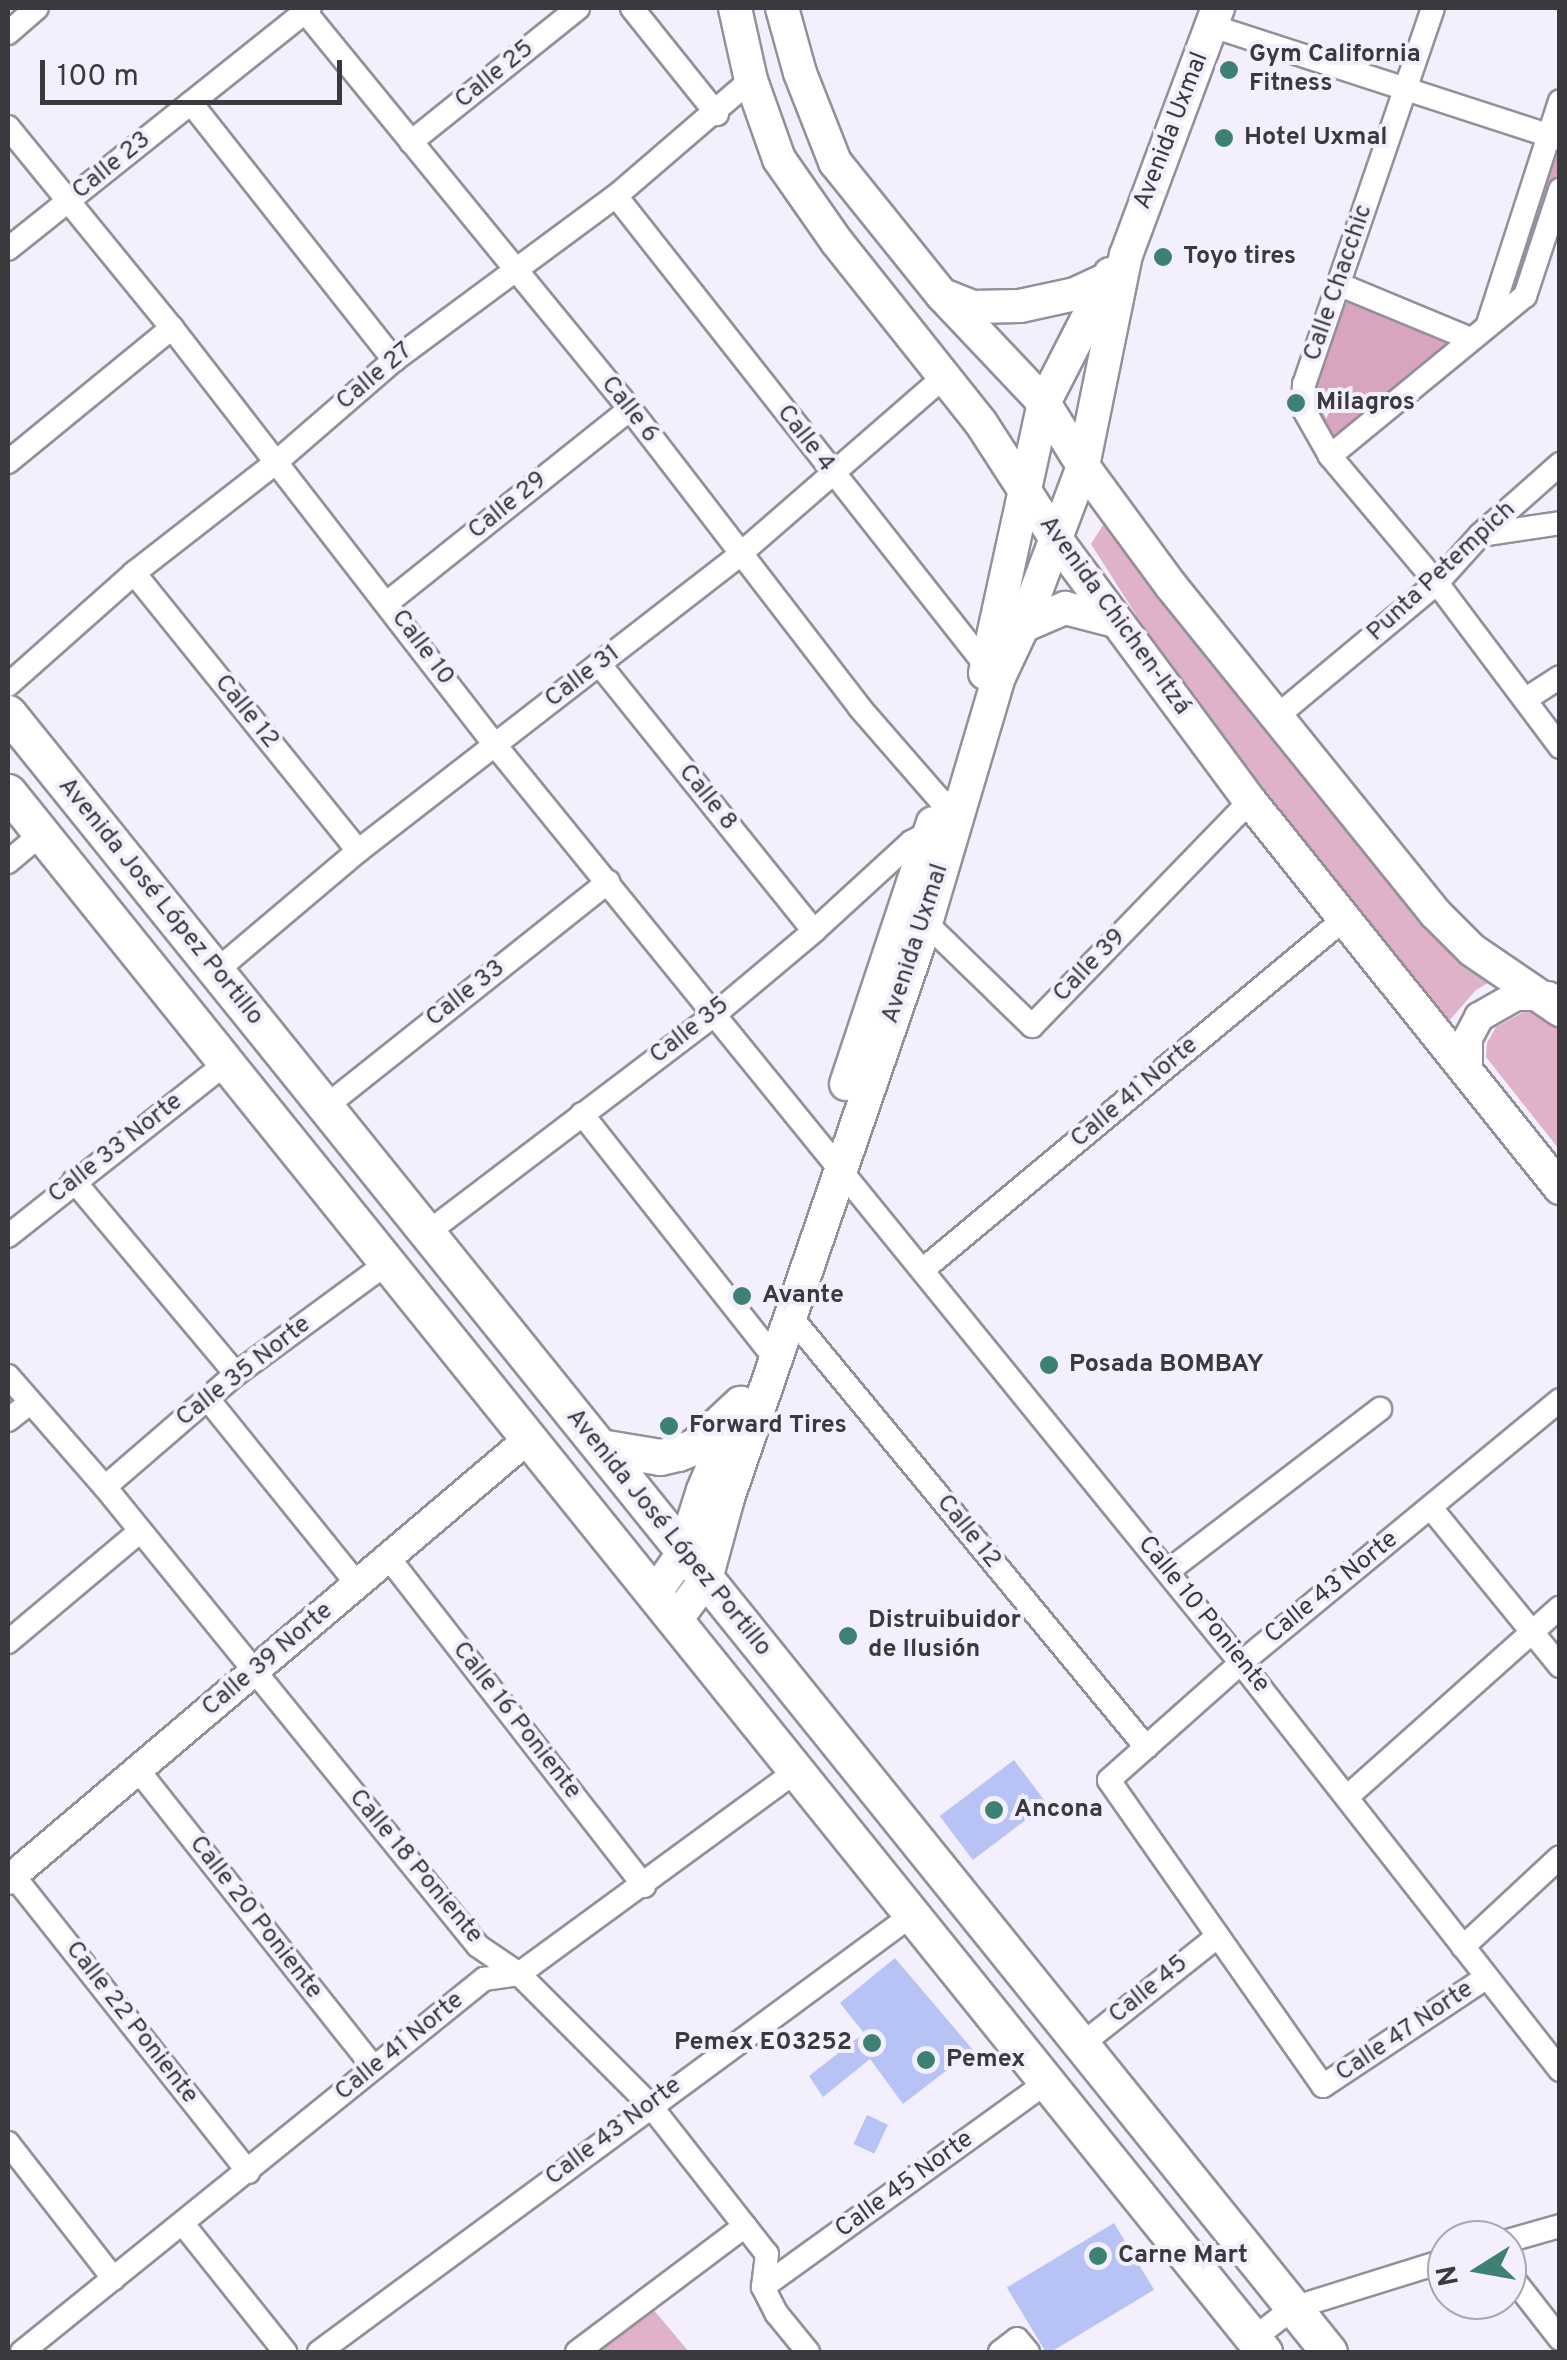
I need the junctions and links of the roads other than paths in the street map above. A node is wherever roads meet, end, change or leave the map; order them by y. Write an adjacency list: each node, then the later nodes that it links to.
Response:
1 (37, 8): 9 (street)
2 (578, 8): 17 (street, Calle 25)
3 (632, 8): 14 (street)
4 (735, 8): 10 (main road, Avenida Chichen-Itzá)
5 (782, 8): 25 (main road)
6 (1433, 8): 11 (street, Calle Chacchic)
7 (306, 9): 13 (street, Calle 23); 17 (street, Calle 6)
8 (1215, 17): 11 (street); 22 (main road, Avenida Uxmal)
9 (8, 33)
10 (751, 80): 14 (street, Calle 27); 29 (main road, Avenida Chichen-Itzá)
11 (1407, 88): 16 (street); 24 (street, Calle Chacchic)
12 (1560, 101): 16 (street)
13 (190, 103): 20 (street, Calle 23); 28 (street)
14 (716, 114): 19 (street, Calle 27)
15 (8, 127): 20 (street, Calle 10)
16 (1554, 137): 27 (street)
17 (411, 142): 23 (street, Calle 6)
18 (1560, 190): 27 (street)
19 (616, 196): 23 (street, Calle 27); 37 (street, Calle 4)
20 (69, 200): 21 (street, Calle 23); 26 (street, Calle 10)
21 (8, 249)
22 (1116, 267): 25 (main road); 30 (main road, Avenida Uxmal); 36 (main road, Avenida Uxmal)
23 (513, 270): 28 (street, Calle 27); 31 (street, Calle 6)
24 (1338, 284): 27 (street); 32 (street, Calle Chacchic)
25 (942, 295): 30 (main road)
26 (172, 328): 33 (street); 34 (street, Calle 10)
27 (1480, 331): 32 (street)
28 (394, 360): 34 (street, Calle 27)
29 (944, 377): 37 (street, Calle 31); 38 (main road, Avenida Chichen-Itzá)
30 (1044, 403): 36 (main road); 38 (main road, Avenida Uxmal)
31 (630, 409): 42 (street, Calle 6); 45 (street, Calle 29)
32 (1330, 456): 44 (street, Calle Chacchic)
33 (8, 462)
34 (274, 464): 43 (street, Calle 27); 45 (street, Calle 10)
35 (1560, 464): 40 (street, Punta Petempich)
36 (1083, 466): 41 (main road, Avenida Uxmal); 54 (main road)
37 (834, 476): 42 (street, Calle 31); 49 (street, Calle 4)
38 (1026, 495): 41 (main road, Avenida Chichen-Itzá); 49 (main road, Avenida Uxmal)
39 (1560, 523): 40 (street)
40 (1480, 535): 44 (street, Punta Petempich)
41 (1056, 540): 46 (main road, Avenida Chichen-Itzá); 47 (main road, Avenida Uxmal)
42 (739, 555): 48 (street, Calle 31); 59 (street, Calle 6)
43 (134, 573): 51 (street, Calle 27); 62 (street, Calle 12)
44 (1437, 583): 52 (street, Calle Chacchic); 54 (street, Punta Petempich)
45 (387, 603): 55 (street, Calle 10)
46 (1115, 621): 47 (main road); 58 (main road, Avenida Chichen-Itzá)
47 (1023, 626): 49 (main road, Avenida Uxmal)
48 (600, 664): 55 (street, Calle 31); 67 (street, Calle 8)
49 (993, 674): 59 (main road, Avenida Uxmal)
50 (1560, 677): 52 (street)
51 (8, 686)
52 (1526, 699): 56 (street, Calle Chacchic)
53 (8, 713): 68 (main road, Avenida José López Portillo)
54 (1276, 717): 69 (main road)
55 (495, 745): 62 (street, Calle 31); 64 (street, Calle 10)
56 (1560, 747)
57 (8, 792): 60 (main road, Avenida José López Portillo)
58 (1250, 800): 65 (main road, Avenida Chichen-Itzá); 66 (street, Calle 39)
59 (949, 804): 61 (main road, Avenida Uxmal)
60 (42, 834): 63 (street); 71 (main road, Avenida José López Portillo)
61 (939, 839): 66 (main road, Avenida Uxmal); 67 (street, Calle 35); 75 (main road, Avenida Uxmal)
62 (358, 850): 68 (street, Calle 31)
63 (8, 862)
64 (608, 882): 70 (street, Calle 10); 73 (street, Calle 33)
65 (1344, 919): 72 (main road, Avenida Chichen-Itzá); 81 (street, Calle 41 Norte)
66 (926, 923): 75 (main road, Avenida Uxmal)
67 (814, 931): 70 (street, Calle 35)
68 (216, 971): 73 (main road, Avenida José López Portillo)
69 (1552, 1000): 72 (street)
70 (714, 1015): 74 (street, Calle 35); 75 (street, Calle 10)
71 (226, 1063): 76 (street, Calle 33 Norte); 80 (main road, Avenida José López Portillo)
72 (1468, 1071): 77 (main road, Avenida Chichen-Itzá)
73 (325, 1106): 78 (main road, Avenida José López Portillo)
74 (582, 1114): 78 (street, Calle 35); 83 (street)
75 (832, 1159): 81 (street, Calle 10 Poniente); 82 (main road, Avenida Uxmal); 83 (main road, Avenida Uxmal)
76 (74, 1182): 79 (street, Calle 33 Norte); 84 (street)
77 (1560, 1188)
78 (427, 1234): 93 (main road, Avenida José López Portillo)
79 (8, 1236)
80 (387, 1264): 84 (street, Calle 35 Norte); 92 (main road, Avenida José López Portillo)
81 (925, 1268): 99 (street, Calle 10 Poniente)
82 (791, 1317): 83 (main road, Avenida Uxmal); 108 (street, Calle 12)
83 (768, 1351): 89 (main road, Avenida Uxmal); 98 (main road, Avenida Uxmal)
84 (236, 1374): 86 (street, Calle 35 Norte)
85 (8, 1376): 88 (street, Calle 18 Poniente)
86 (207, 1398): 94 (street, Calle 35 Norte); 100 (street)
87 (1560, 1400): 95 (street, Calle 43 Norte)
88 (30, 1402): 91 (street); 94 (street, Calle 18 Poniente)
89 (740, 1404): 93 (main road); 98 (main road, Avenida Uxmal)
90 (1380, 1409): 99 (street)
91 (8, 1420)
92 (528, 1439): 97 (street, Calle 39 Norte); 102 (main road, Avenida José López Portillo)
93 (600, 1447): 98 (main road, Avenida José López Portillo)
94 (105, 1487): 96 (street, Calle 18 Poniente)
95 (1431, 1508): 103 (street); 105 (street, Calle 43 Norte)
96 (140, 1532): 104 (street); 107 (street, Calle 18 Poniente)
97 (388, 1557): 100 (street, Calle 39 Norte); 114 (street, Calle 16 Poniente)
98 (694, 1566): 102 (main road, Avenida Uxmal); 120 (main road, Avenida José López Portillo)
99 (1168, 1571): 105 (street, Calle 10 Poniente)
100 (357, 1584): 107 (street, Calle 39 Norte)
101 (1560, 1607): 103 (street)
102 (664, 1608): 110 (main road, Avenida José López Portillo)
103 (1531, 1631): 106 (street); 111 (street)
104 (8, 1642)
105 (1241, 1663): 108 (street, Calle 43 Norte); 111 (street, Calle 10 Poniente)
106 (1560, 1666)
107 (255, 1672): 109 (street, Calle 39 Norte); 118 (street, Calle 18 Poniente)
108 (1146, 1747): 116 (street, Calle 43 Norte)
109 (138, 1770): 113 (street, Calle 39 Norte); 122 (street, Calle 20 Poniente)
110 (796, 1771): 114 (street, Calle 41 Norte); 115 (main road, Avenida José López Portillo)
111 (1347, 1798): 117 (street, Calle 10 Poniente)
112 (1560, 1857): 117 (street, Calle 47 Norte)
113 (10, 1877): 126 (street, Calle 22 Poniente)
114 (644, 1886): 118 (street, Calle 41 Norte)
115 (912, 1916): 123 (main road, Avenida José López Portillo); 124 (street, Calle 43 Norte)
116 (1218, 1936): 119 (street, Calle 47 Norte); 120 (street, Calle 45)
117 (1463, 1947): 119 (street, Calle 10 Poniente)
118 (519, 1974): 122 (street, Calle 41 Norte); 124 (street, Calle 18 Poniente)
119 (1487, 1977): 121 (street, Calle 10 Poniente)
120 (1081, 2044): 127 (main road, Avenida José López Portillo)
121 (1558, 2063)
122 (373, 2066): 126 (street, Calle 41 Norte)
123 (1054, 2092): 127 (main road); 134 (street, Calle 45 Norte); 139 (main road, Avenida José López Portillo)
124 (650, 2105): 129 (street, Calle 18 Poniente); 142 (street, Calle 43 Norte)
125 (8, 2143): 133 (street)
126 (248, 2172): 128 (street, Calle 41 Norte)
127 (1200, 2196): 136 (main road, Avenida José López Portillo)
128 (183, 2224): 133 (street, Calle 41 Norte); 141 (street)
129 (744, 2226): 134 (street, Calle 18 Poniente); 143 (street)
130 (1560, 2226): 131 (street)
131 (1527, 2236)
132 (1427, 2266): 136 (street)
133 (114, 2279): 140 (street, Calle 41 Norte)
134 (762, 2287): 138 (street, Calle 18 Poniente)
135 (1527, 2296): 137 (street)
136 (1293, 2308): 139 (street); 145 (main road, Avenida José López Portillo)
137 (1560, 2338)
138 (801, 2345): 144 (street)
139 (1259, 2346)
140 (22, 2352)
141 (284, 2352)
142 (318, 2352)
143 (577, 2352)
144 (774, 2352)
145 (1329, 2352)

